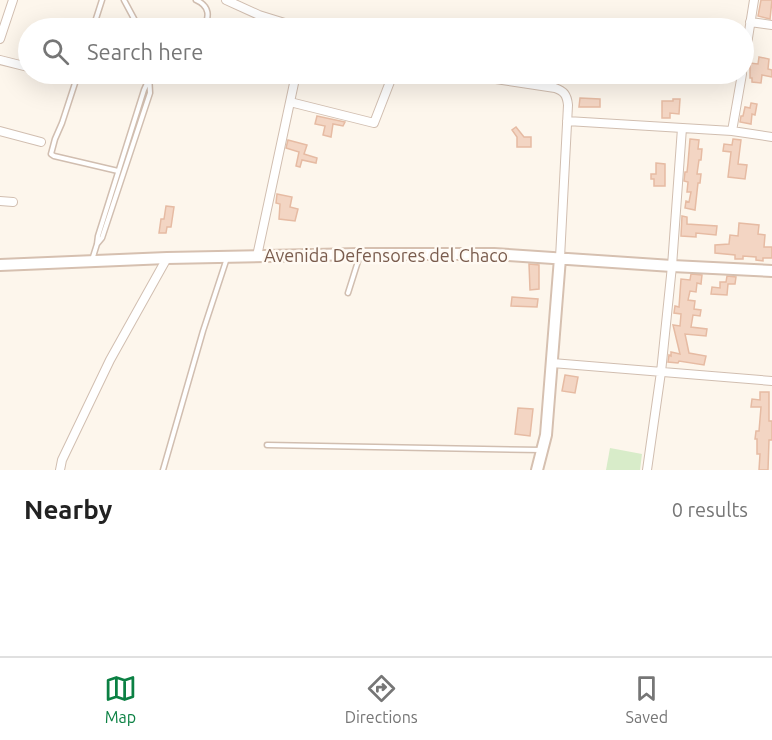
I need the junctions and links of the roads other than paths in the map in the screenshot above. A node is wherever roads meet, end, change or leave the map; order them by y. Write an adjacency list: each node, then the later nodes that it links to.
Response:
1 (13, 0): 14 (street)
2 (102, 0): 7 (lane)
3 (123, 0): 8 (lane)
4 (196, 0): 9 (lane)
5 (226, 0): 10 (street)
6 (754, 0): 11 (street)
7 (96, 18)
8 (133, 18)
9 (207, 18)
10 (269, 18)
11 (751, 18)
12 (754, 23): 13 (street)
13 (772, 25)
14 (0, 39)
15 (0, 60): 16 (street)
16 (18, 64)
17 (75, 84): 31 (lane)
18 (147, 84): 31 (lane)
19 (148, 84): 34 (lane)
20 (294, 84): 24 (street)
21 (389, 84): 24 (street)
22 (529, 84): 25 (street)
23 (740, 84): 28 (street)
24 (290, 102): 36 (street)
25 (567, 121): 26 (street); 39 (street)
26 (682, 128): 28 (street); 42 (street)
27 (0, 130): 30 (street)
28 (732, 131): 29 (street)
29 (772, 137)
30 (41, 142)
31 (118, 171): 34 (lane)
32 (0, 201): 33 (street)
33 (13, 202)
34 (97, 244): 40 (lane)
35 (360, 254): 36 (main road, Avenida Defensores del Chaco); 39 (main road, Avenida Defensores del Chaco); 44 (lane)
36 (257, 256): 37 (main road, Avenida Defensores del Chaco)
37 (227, 257): 38 (main road, Avenida Defensores del Chaco); 51 (lane)
38 (167, 258): 40 (main road, Avenida Defensores del Chaco); 50 (street)
39 (560, 258): 42 (main road, Avenida Defensores del Chaco); 45 (main road)
40 (92, 261): 41 (main road, Avenida Defensores del Chaco)
41 (0, 265)
42 (672, 266): 43 (main road, Avenida Defensores del Chaco); 46 (street)
43 (772, 271)
44 (348, 293)
45 (552, 363): 46 (street); 49 (main road)
46 (661, 372): 47 (street); 53 (street)
47 (772, 381)
48 (267, 445): 49 (lane)
49 (542, 450): 52 (main road)
50 (60, 470)
51 (164, 470)
52 (537, 470)
53 (647, 470)

